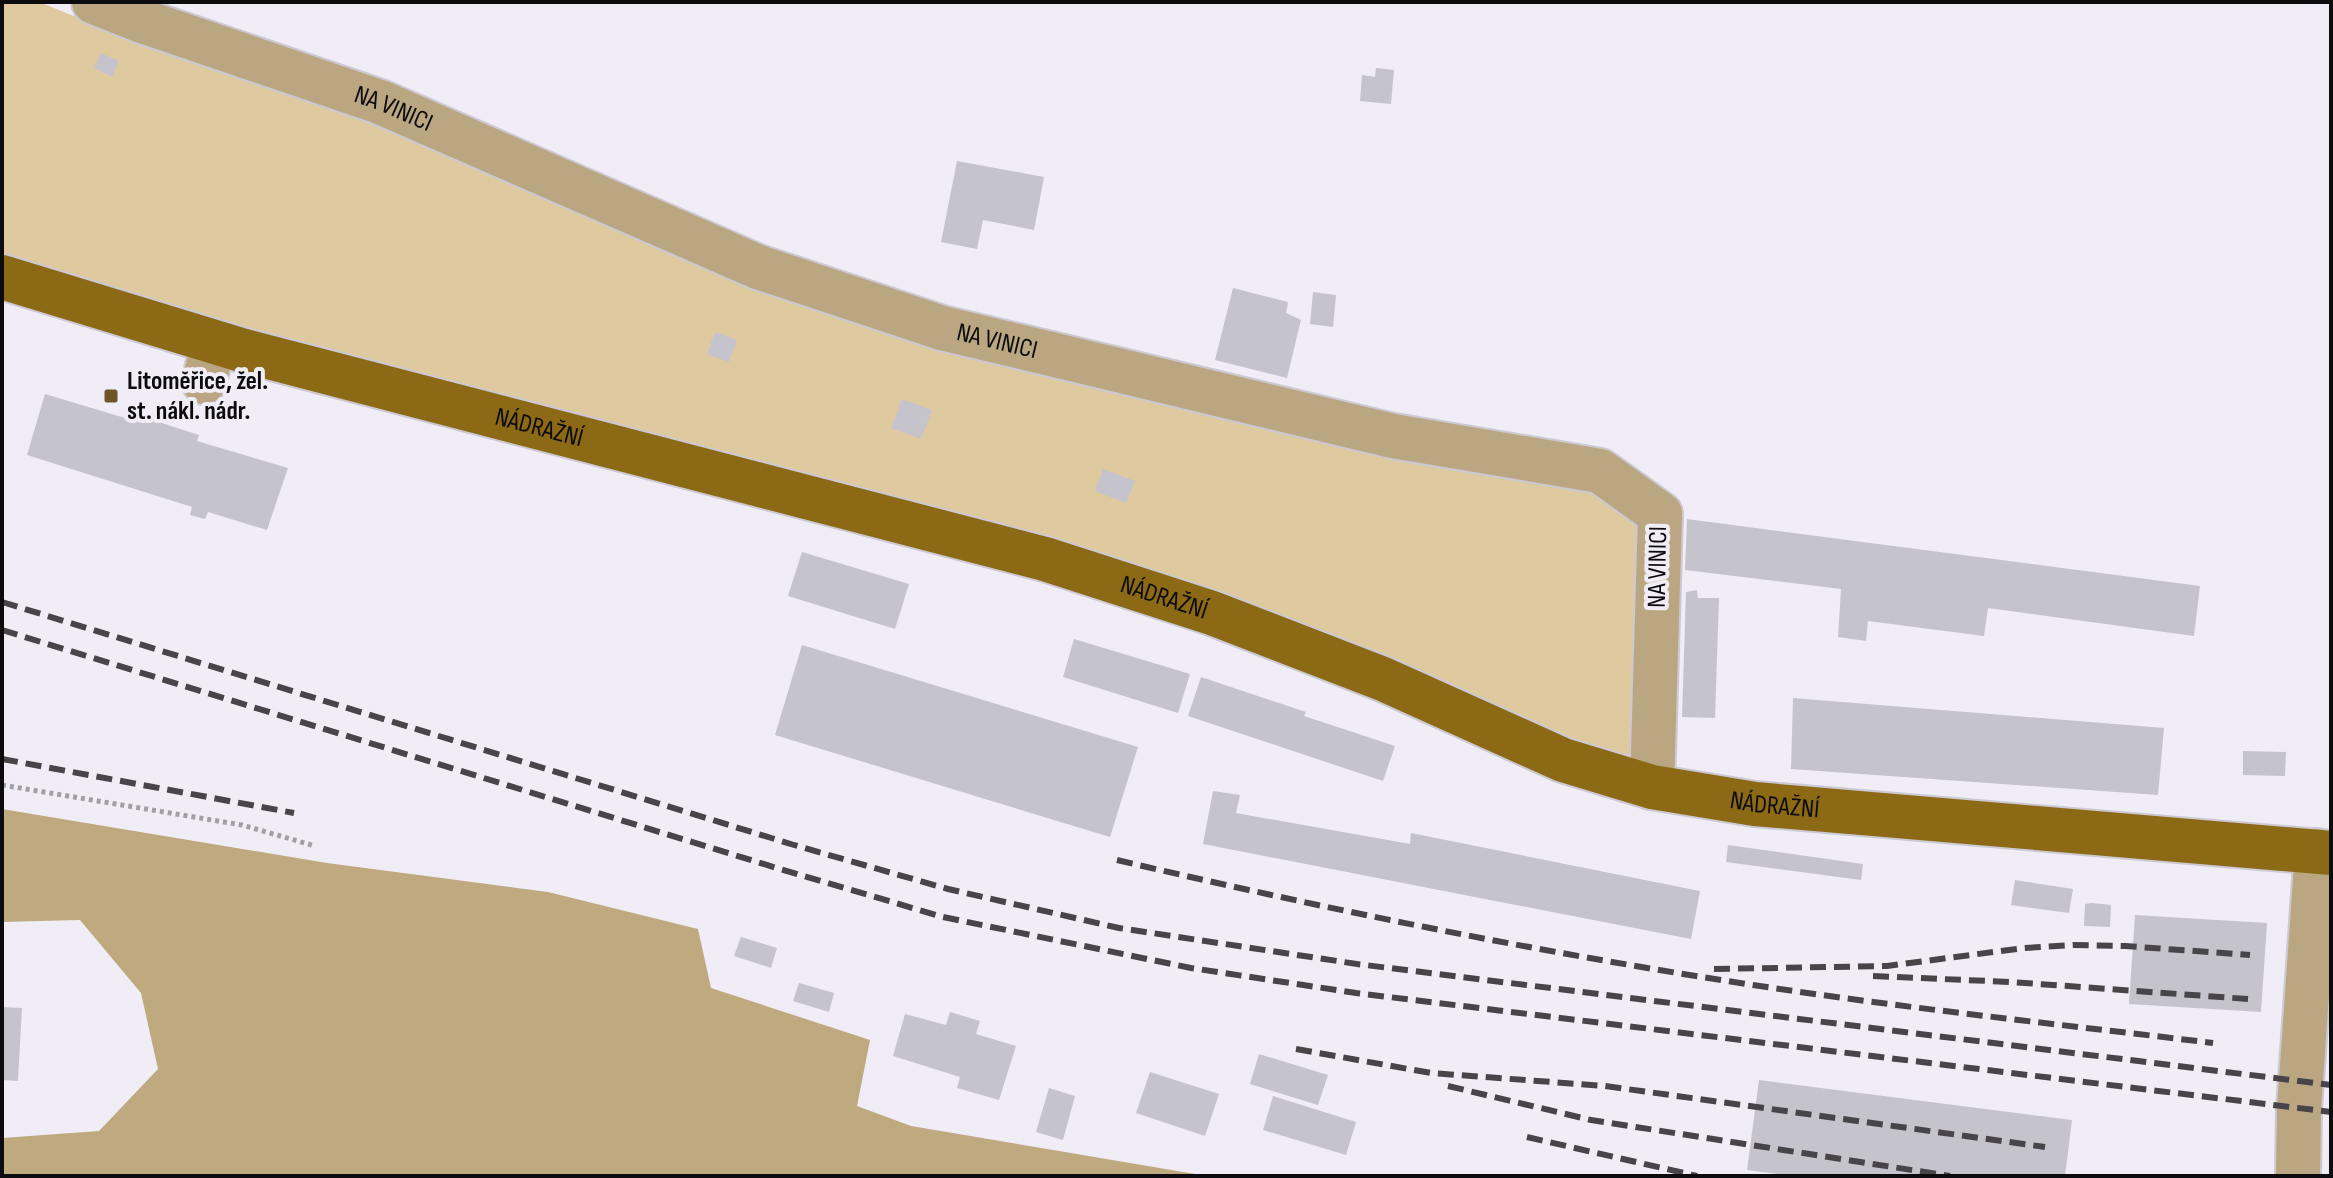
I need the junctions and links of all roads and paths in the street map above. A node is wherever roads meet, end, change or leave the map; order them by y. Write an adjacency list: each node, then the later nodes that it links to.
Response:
1 (94, 2): 4 (street, NA VINICI)
2 (2, 277): 4 (main road, NÁDRAŽNÍ)
3 (2, 785): 5 (path)
4 (1652, 787): 6 (main road, NÁDRAŽNÍ)
5 (315, 846)
6 (2324, 852): 7 (street)
7 (2298, 1176)

